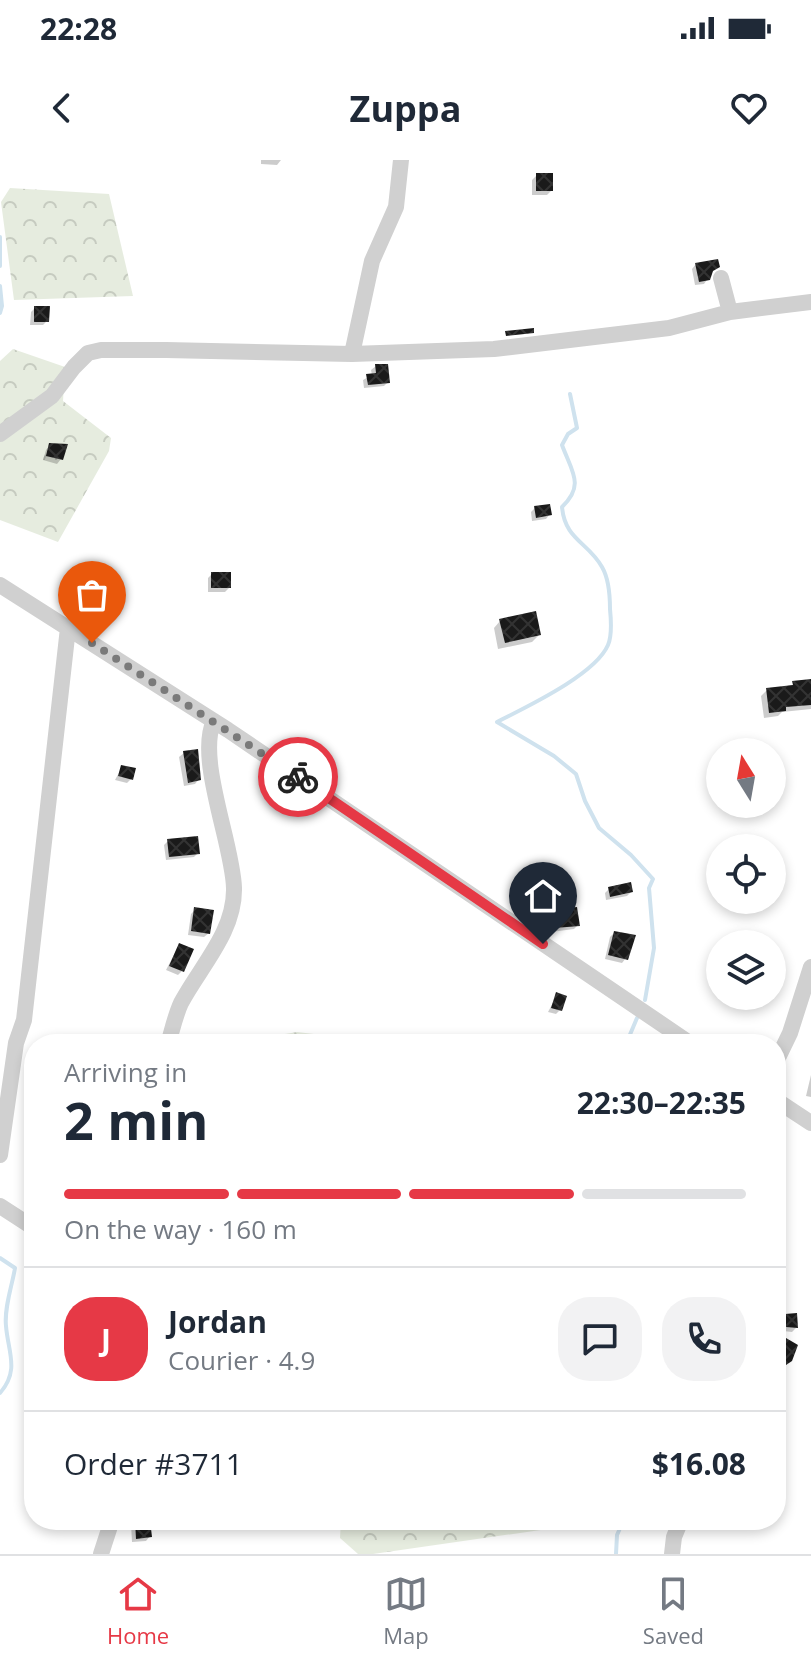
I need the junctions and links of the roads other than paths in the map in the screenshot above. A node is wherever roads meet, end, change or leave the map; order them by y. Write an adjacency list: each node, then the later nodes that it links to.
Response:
1 (401, 160): 5 (street)
2 (721, 278): 4 (street)
3 (811, 302): 4 (street)
4 (730, 312): 5 (street)
5 (352, 354): 6 (street)
6 (0, 434)
7 (0, 585): 8 (street)
8 (68, 628): 9 (street); 16 (street)
9 (214, 721): 11 (street); 12 (street)
10 (811, 967): 13 (street)
11 (171, 1034)
12 (676, 1034)
13 (786, 1041)
14 (786, 1107): 15 (street)
15 (811, 1123)
16 (0, 1155)
17 (0, 1206): 18 (street)
18 (24, 1222)
19 (109, 1530): 21 (street)
20 (677, 1530): 22 (street)
21 (101, 1554)
22 (672, 1554)

